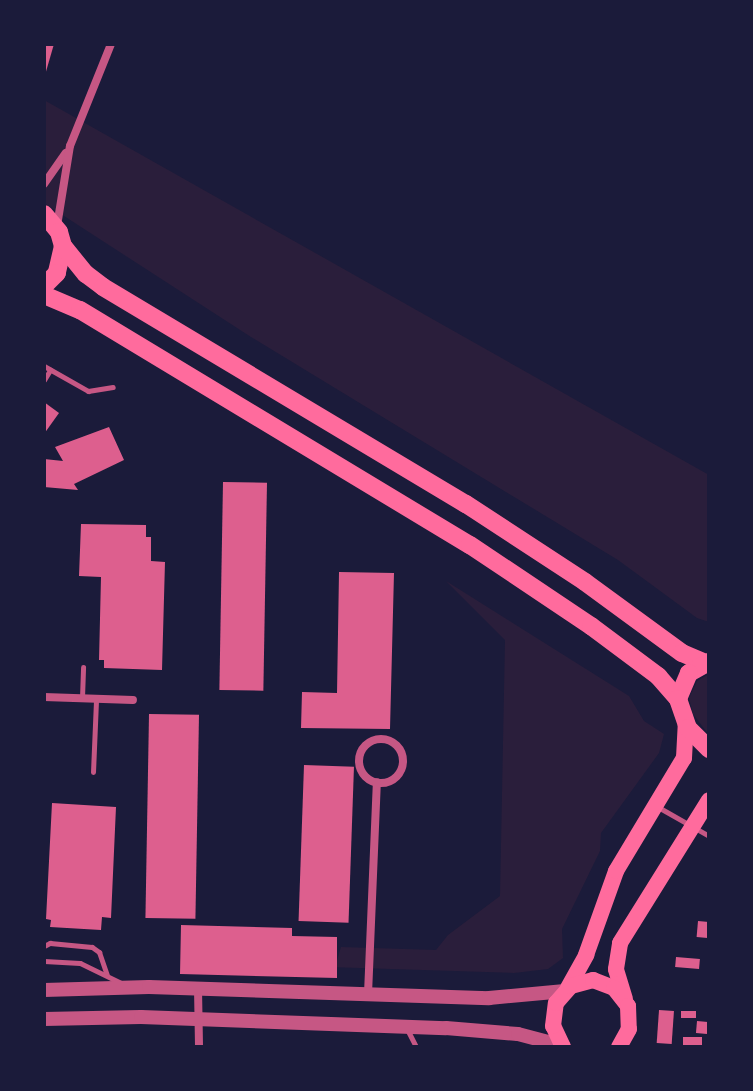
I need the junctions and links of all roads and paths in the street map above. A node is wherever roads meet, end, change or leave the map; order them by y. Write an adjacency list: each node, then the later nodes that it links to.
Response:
1 (111, 44): 2 (street)
2 (70, 146): 3 (street); 4 (street)
3 (44, 184)
4 (50, 221): 5 (highway)
5 (63, 246): 6 (highway); 11 (highway)
6 (44, 286)
7 (44, 295): 16 (highway)
8 (47, 368): 9 (lane); 10 (lane)
9 (44, 380)
10 (113, 387)
11 (707, 662): 16 (highway)
12 (83, 667): 14 (lane)
13 (44, 697): 14 (street)
14 (82, 698): 15 (street)
15 (96, 699): 17 (street); 20 (lane)
16 (678, 699): 18 (highway)
17 (133, 700)
18 (686, 725): 19 (highway); 23 (main road)
19 (709, 749)
20 (93, 772)
21 (377, 782): 21 (street); 33 (street)
22 (709, 800): 24 (main road)
23 (655, 805): 24 (lane); 32 (main road)
24 (692, 826): 25 (lane); 34 (main road)
25 (709, 836)
26 (44, 946): 28 (lane)
27 (44, 961): 28 (lane)
28 (107, 976): 29 (lane)
29 (127, 987): 30 (street); 31 (street)
30 (198, 988): 33 (street); 36 (street)
31 (44, 990)
32 (566, 990): 33 (street); 34 (main road); 41 (main road)
33 (368, 994)
34 (625, 999): 38 (main road)
35 (44, 1019): 36 (street)
36 (198, 1019): 37 (street); 39 (street)
37 (406, 1026): 40 (lane); 41 (street)
38 (629, 1029): 42 (main road); 43 (main road)
39 (199, 1047)
40 (416, 1047)
41 (563, 1047)
42 (619, 1047)
43 (630, 1047)

